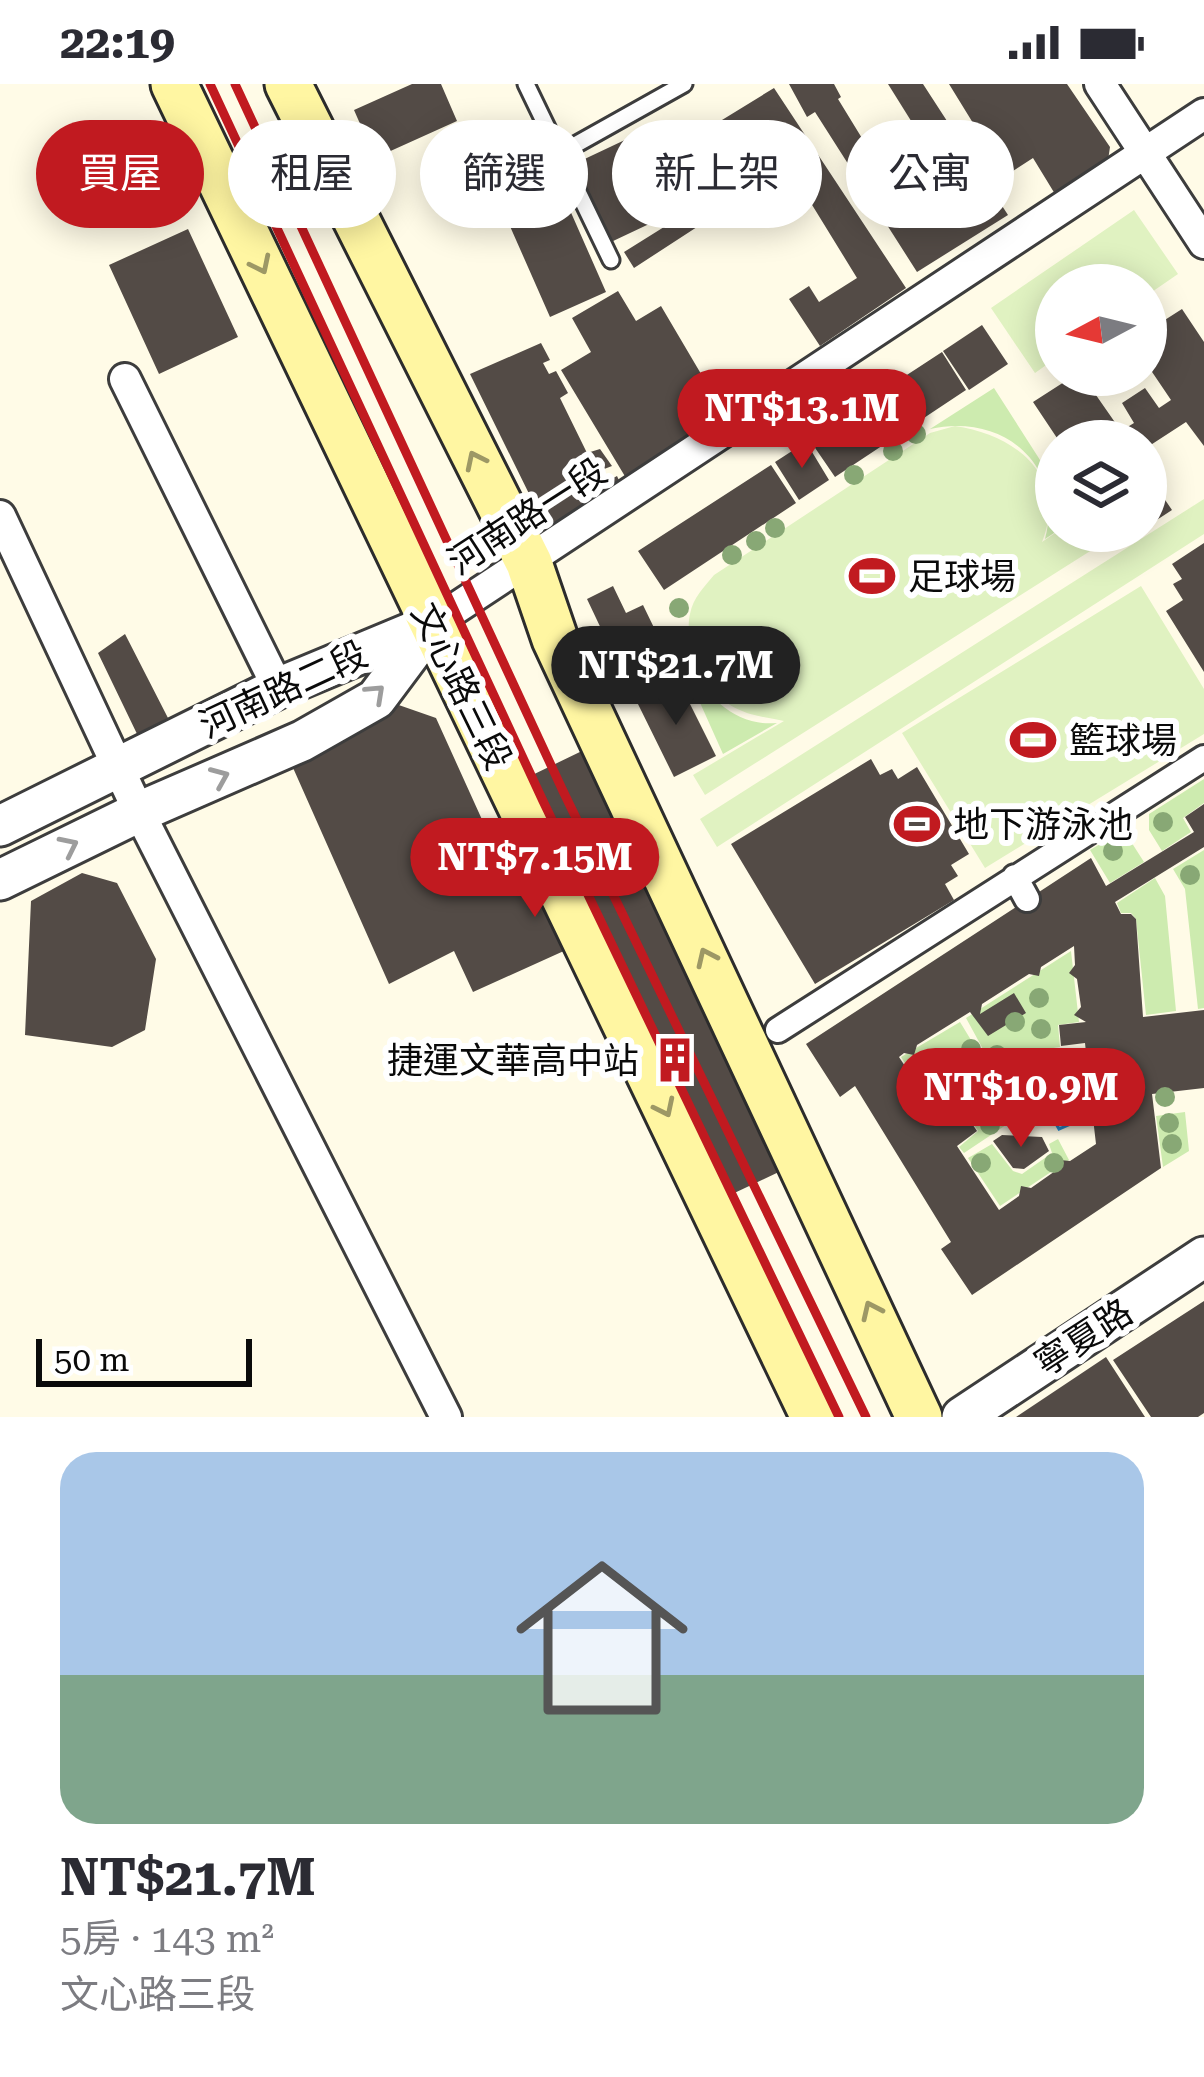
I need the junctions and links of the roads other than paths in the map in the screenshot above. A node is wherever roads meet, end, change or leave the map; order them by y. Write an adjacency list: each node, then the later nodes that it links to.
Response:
1 (174, 84): 16 (main road, 文心路三段, one-way to 16)
2 (288, 84): 15 (main road, one-way to 2)
3 (526, 84): 7 (lane)
4 (684, 84): 8 (lane)
5 (1100, 84): 9 (street)
6 (1204, 114): 9 (street, 河南路一段)
7 (543, 120)
8 (588, 138)
9 (1142, 152): 11 (street); 15 (street, 河南路一段)
10 (588, 213): 12 (lane)
11 (1204, 243)
12 (611, 260)
13 (125, 379): 17 (street)
14 (4, 535): 19 (street)
15 (529, 563): 16 (street, 河南路一段); 27 (main road, one-way to 15)
16 (433, 624): 17 (street, 河南路二段); 20 (street, 河南路二段, one-way to 16); 26 (main road, 文心路三段, one-way to 26)
17 (278, 688): 19 (street, 河南路二段)
18 (1204, 758): 23 (street)
19 (118, 768): 20 (street); 21 (street, 河南路二段)
20 (139, 812): 22 (street, 河南路二段, one-way to 20); 25 (street)
21 (0, 826)
22 (0, 880)
23 (778, 1030)
24 (1204, 1257): 28 (street, 寧夏路)
25 (446, 1417)
26 (814, 1417)
27 (920, 1417)
28 (962, 1417)

